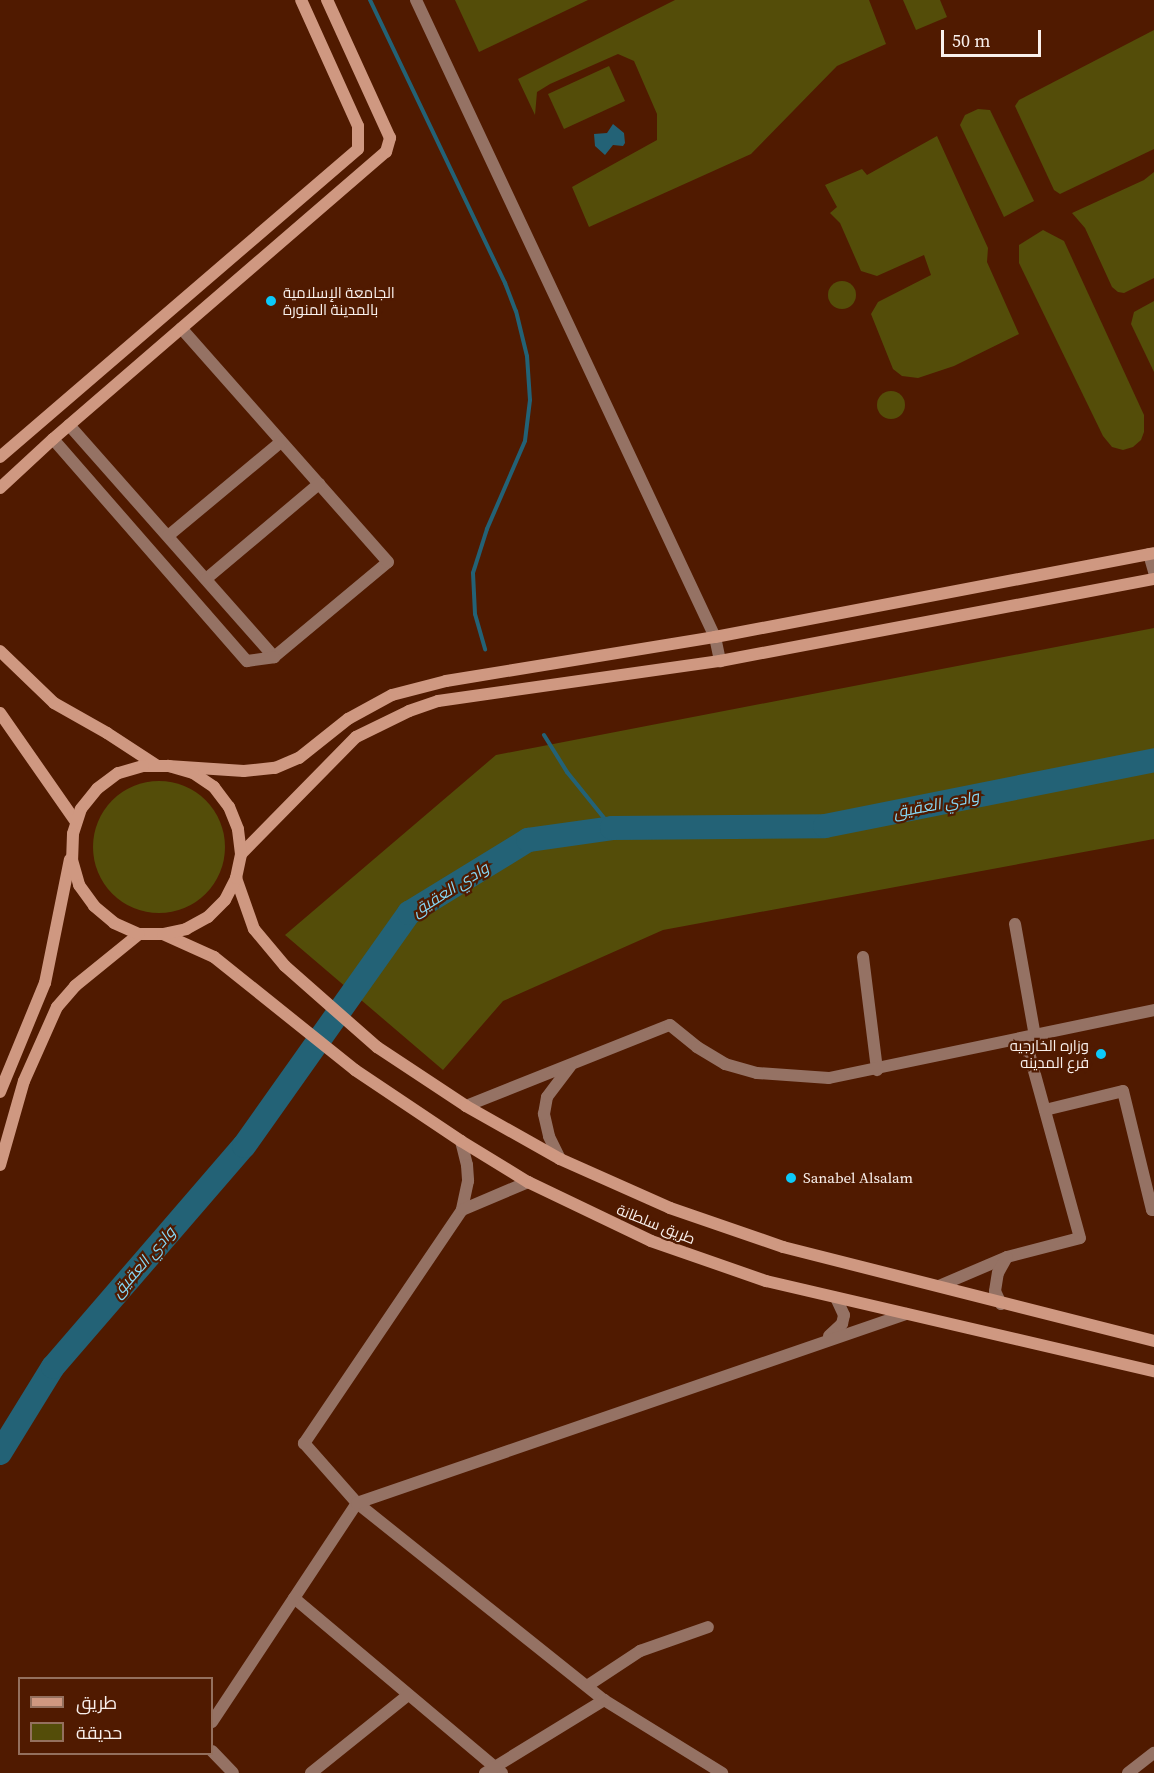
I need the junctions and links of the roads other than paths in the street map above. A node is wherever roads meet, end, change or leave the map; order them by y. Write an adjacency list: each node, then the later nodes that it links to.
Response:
1 (301, 0): 8 (main road)
2 (327, 0): 4 (main road)
3 (416, 0): 16 (street)
4 (181, 328): 5 (main road); 7 (street)
5 (69, 425): 6 (main road); 11 (street)
6 (53, 439): 10 (main road); 18 (street)
7 (281, 442): 9 (street); 11 (street)
8 (0, 457)
9 (319, 484): 14 (street); 18 (street)
10 (0, 488)
11 (168, 536): 14 (street)
12 (1151, 553): 13 (street); 16 (main road)
13 (1154, 572)
14 (206, 579): 18 (street)
15 (1154, 579): 19 (main road)
16 (715, 638): 19 (street); 21 (main road)
17 (0, 651): 21 (main road)
18 (274, 657)
19 (720, 661): 24 (main road)
20 (0, 713): 22 (main road)
21 (162, 765): 22 (main road); 24 (main road)
22 (76, 822): 23 (main road)
23 (73, 846): 27 (main road); 34 (main road)
24 (241, 854): 25 (main road)
25 (236, 878): 28 (main road); 35 (main road, طريق سلطانة)
26 (1015, 924): 31 (street)
27 (139, 934): 28 (main road); 39 (main road)
28 (162, 934): 37 (main road, طريق سلطانة)
29 (862, 957): 33 (street)
30 (1154, 1010): 31 (street)
31 (1030, 1037): 33 (street); 36 (street)
32 (573, 1064): 33 (street); 35 (street); 38 (street)
33 (876, 1070)
34 (0, 1092)
35 (466, 1106): 38 (main road, طريق سلطانة)
36 (1045, 1110): 42 (street); 43 (street)
37 (461, 1140): 40 (main road, طريق سلطانة); 41 (street)
38 (560, 1159): 44 (main road, طريق سلطانة)
39 (0, 1165)
40 (528, 1182): 41 (street); 45 (main road, طريق سلطانة)
41 (462, 1210): 51 (street)
42 (1154, 1210)
43 (1007, 1257): 44 (street); 46 (street)
44 (939, 1286): 46 (main road, طريق سلطانة)
45 (836, 1298): 47 (main road, طريق سلطانة); 48 (street)
46 (1001, 1304): 49 (main road, طريق سلطانة)
47 (906, 1314): 48 (street); 50 (main road, طريق سلطانة)
48 (823, 1341): 51 (street)
49 (1154, 1341)
50 (1154, 1371)
51 (357, 1503): 52 (street); 54 (street)
52 (294, 1598): 55 (street); 57 (street)
53 (708, 1627): 54 (street)
54 (587, 1686): 56 (street)
55 (408, 1695): 60 (street); 62 (street)
56 (604, 1700): 60 (street); 63 (street)
57 (213, 1720)
58 (213, 1752): 61 (street)
59 (1154, 1753): 64 (street)
60 (494, 1771)
61 (233, 1773)
62 (311, 1773)
63 (722, 1773)
64 (1128, 1773)

